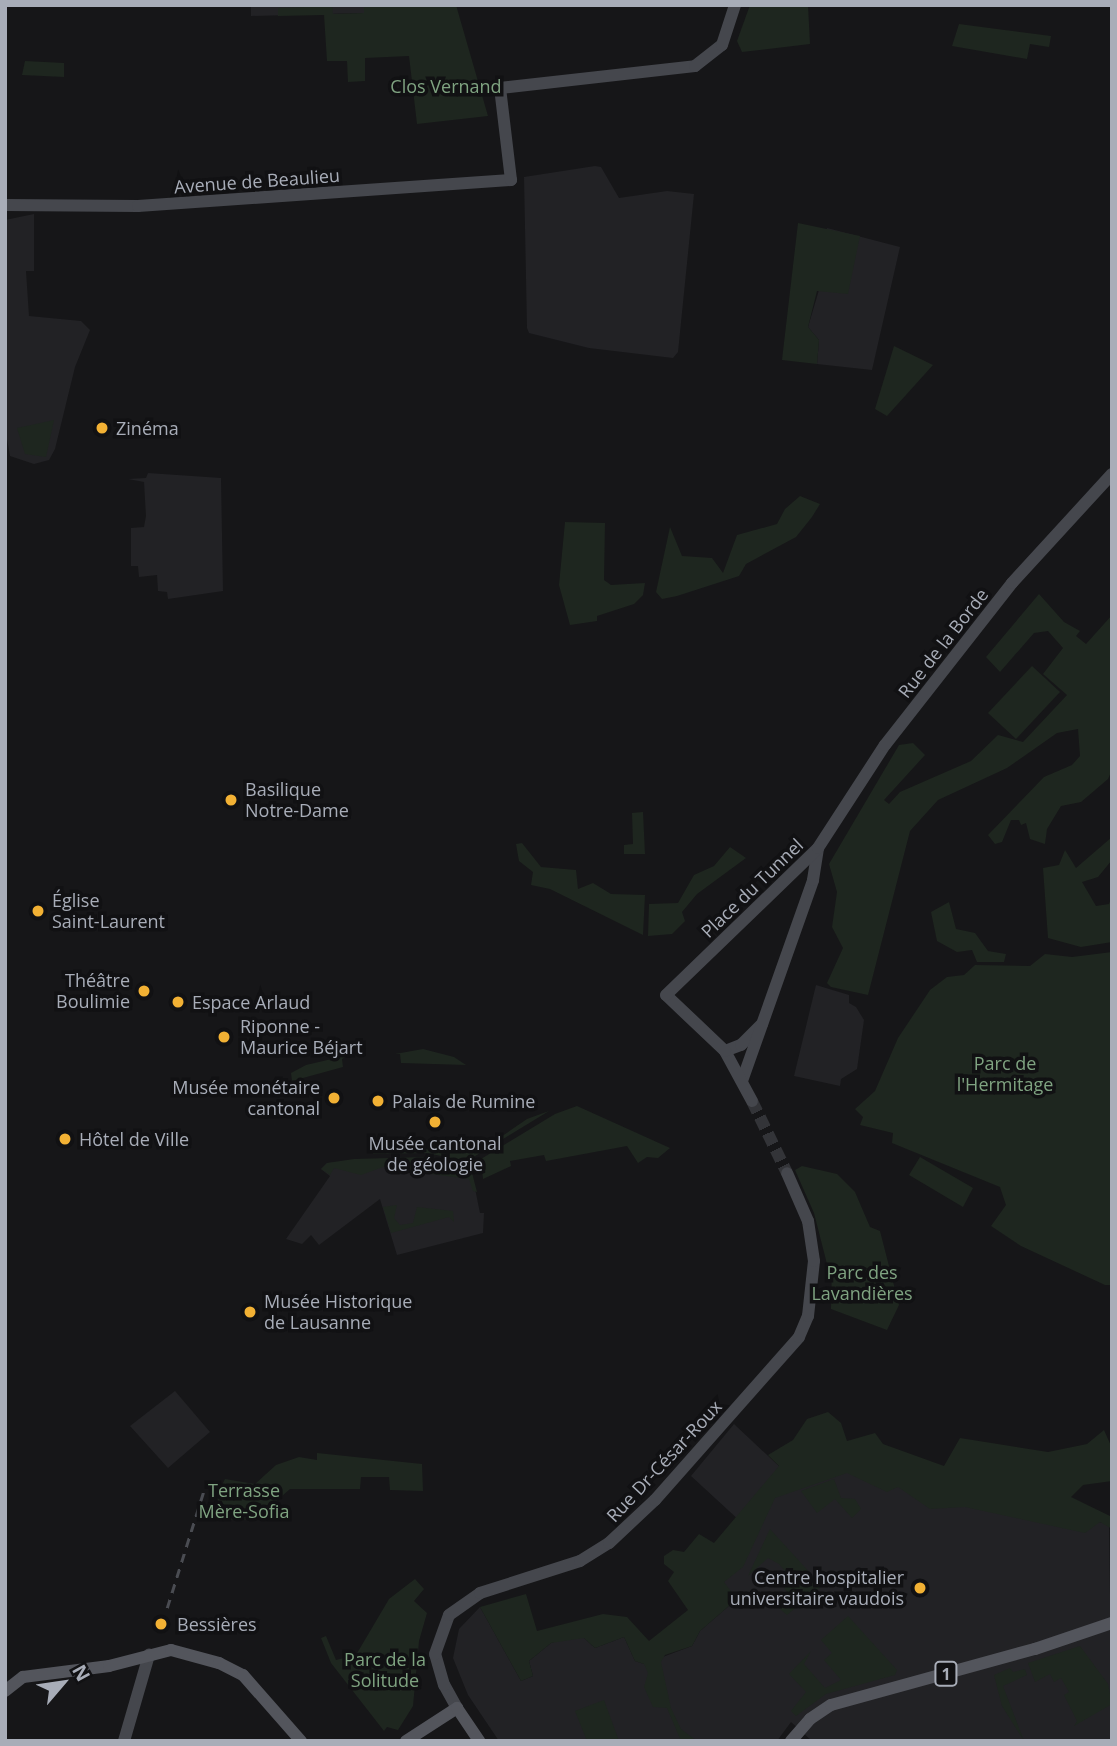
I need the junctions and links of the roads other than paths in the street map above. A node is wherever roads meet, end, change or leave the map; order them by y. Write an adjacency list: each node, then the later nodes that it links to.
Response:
1 (735, 5): 2 (main road, Avenue de Beaulieu)
2 (5, 205)
3 (1112, 474): 4 (main road, Rue de la Borde)
4 (818, 848): 5 (main road, Place du Tunnel); 6 (main road, Place du Tunnel)
5 (763, 1024): 6 (main road); 7 (main road, Place du Tunnel)
6 (725, 1051): 7 (main road, Place du Tunnel)
7 (742, 1081): 8 (main road, Place du Tunnel)
8 (752, 1101)
9 (787, 1173): 13 (main road, Rue Dr-César-Roux)
10 (1112, 1623): 18 (main road, 1)
11 (149, 1655): 12 (main road); 14 (main road); 15 (main road)
12 (10, 1686)
13 (457, 1708): 16 (main road); 17 (main road, Rue Dr-César-Roux)
14 (124, 1741)
15 (301, 1741)
16 (405, 1741)
17 (479, 1741)
18 (791, 1741)

